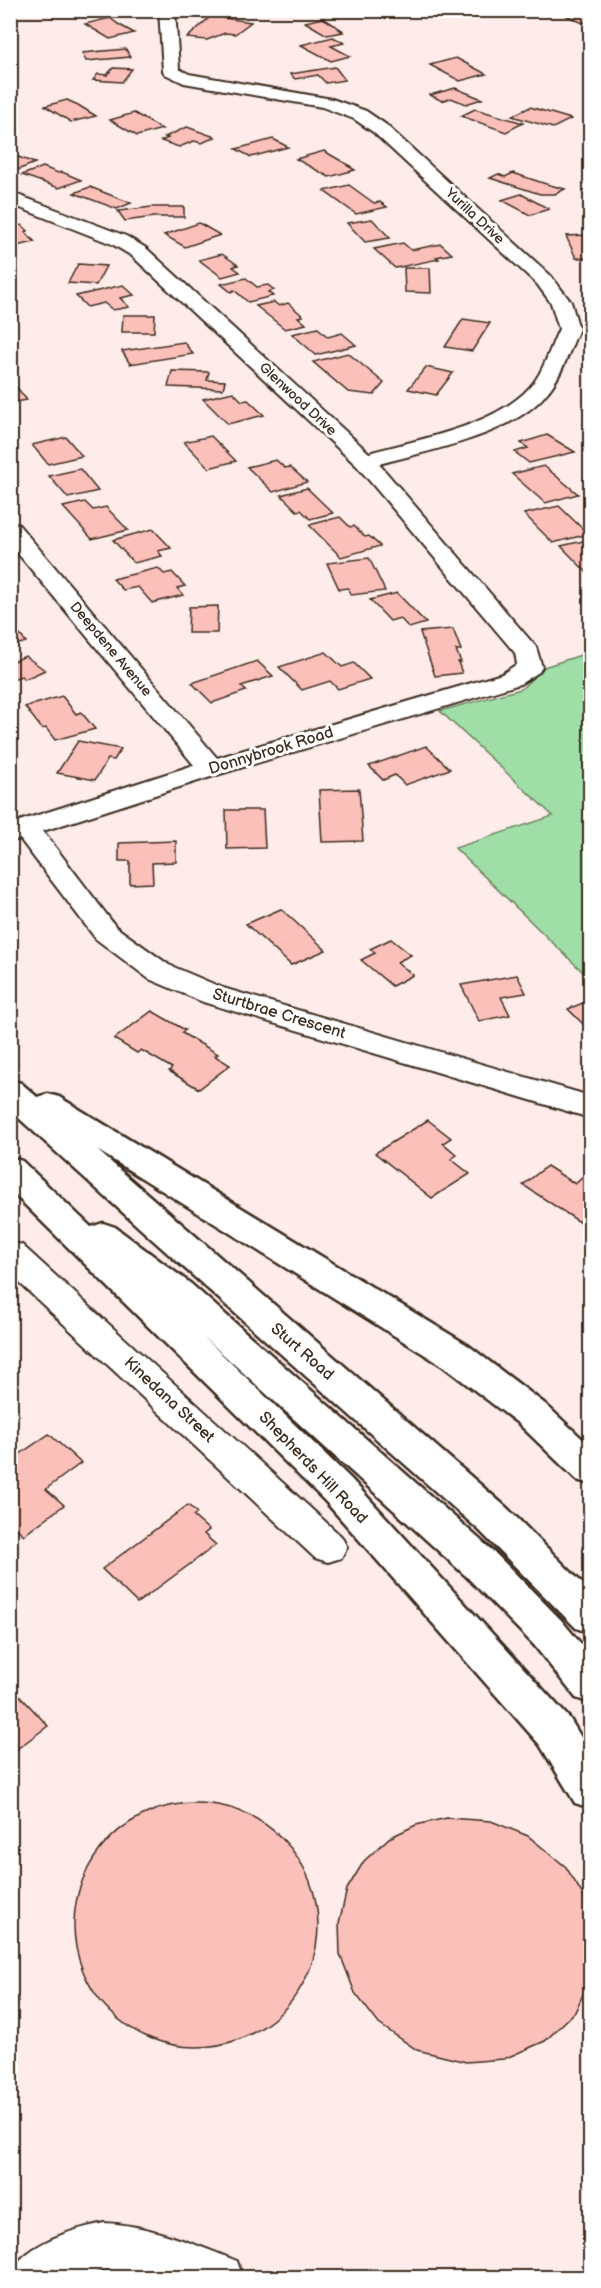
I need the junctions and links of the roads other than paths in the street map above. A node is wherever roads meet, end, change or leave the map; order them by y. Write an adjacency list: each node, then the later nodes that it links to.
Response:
1 (168, 10): 3 (street, Yurilla Drive)
2 (10, 197): 3 (street, Glenwood Drive)
3 (365, 461): 5 (street, Glenwood Drive)
4 (10, 530): 6 (street, Deepdene Avenue)
5 (530, 667): 6 (street, Donnybrook Road)
6 (212, 768): 7 (street, Donnybrook Road)
7 (18, 830): 10 (street, Sturtbrae Crescent)
8 (10, 1082): 13 (main road)
9 (10, 1091): 15 (main road, Sturt Road)
10 (591, 1107)
11 (10, 1168): 16 (main road); 17 (main road, Shepherds Hill Road)
12 (10, 1254): 14 (street, Kinedana Street)
13 (591, 1469)
14 (328, 1547)
15 (591, 1616)
16 (591, 1685)
17 (591, 1789)
18 (35, 2277): 19 (street)
19 (220, 2277)

